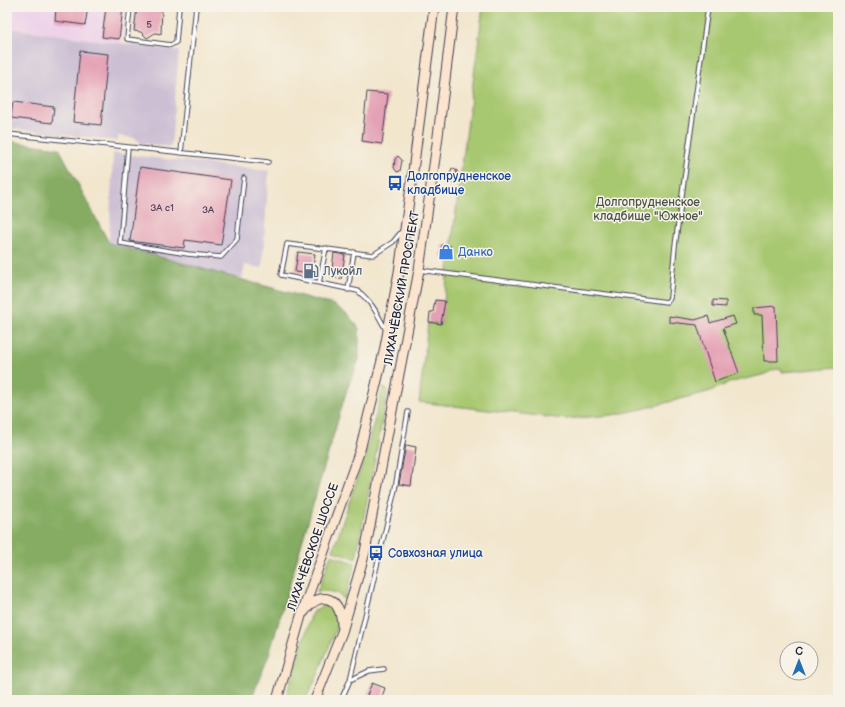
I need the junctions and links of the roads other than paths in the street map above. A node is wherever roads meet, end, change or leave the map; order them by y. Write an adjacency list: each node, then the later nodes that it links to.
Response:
1 (130, 7): 2 (lane)
2 (180, 7)
3 (196, 7): 9 (lane)
4 (434, 7): 12 (main road, ЛИХАЧЁВСКИЙ ПРОСПЕКТ)
5 (454, 7): 15 (main road, ЛИХАЧЁВСКИЙ ПРОСПЕКТ)
6 (708, 7): 15 (lane)
7 (7, 134): 8 (lane)
8 (128, 147): 9 (lane); 11 (lane)
9 (181, 153): 10 (lane)
10 (268, 162)
11 (244, 178)
12 (405, 224): 14 (lane); 18 (main road, ЛИХАЧЁВСКИЙ ПРОСПЕКТ)
13 (326, 248): 14 (lane); 16 (lane); 16 (lane)
14 (354, 252): 17 (lane)
15 (419, 270): 22 (main road, ЛИХАЧЁВСКИЙ ПРОСПЕКТ)
16 (319, 283): 17 (lane)
17 (348, 290): 18 (lane)
18 (388, 332): 19 (main road, ЛИХАЧЁВСКИЙ ПРОСПЕКТ)
19 (372, 403): 21 (main road, ЛИХАЧЁВСКОЕ ШОССЕ)
20 (408, 412): 24 (lane)
21 (301, 616): 22 (main road); 25 (main road, ЛИХАЧЁВСКОЕ ШОССЕ)
22 (342, 632): 26 (main road)
23 (384, 669): 24 (lane)
24 (350, 680): 27 (lane)
25 (278, 700)
26 (315, 700)
27 (341, 700)

